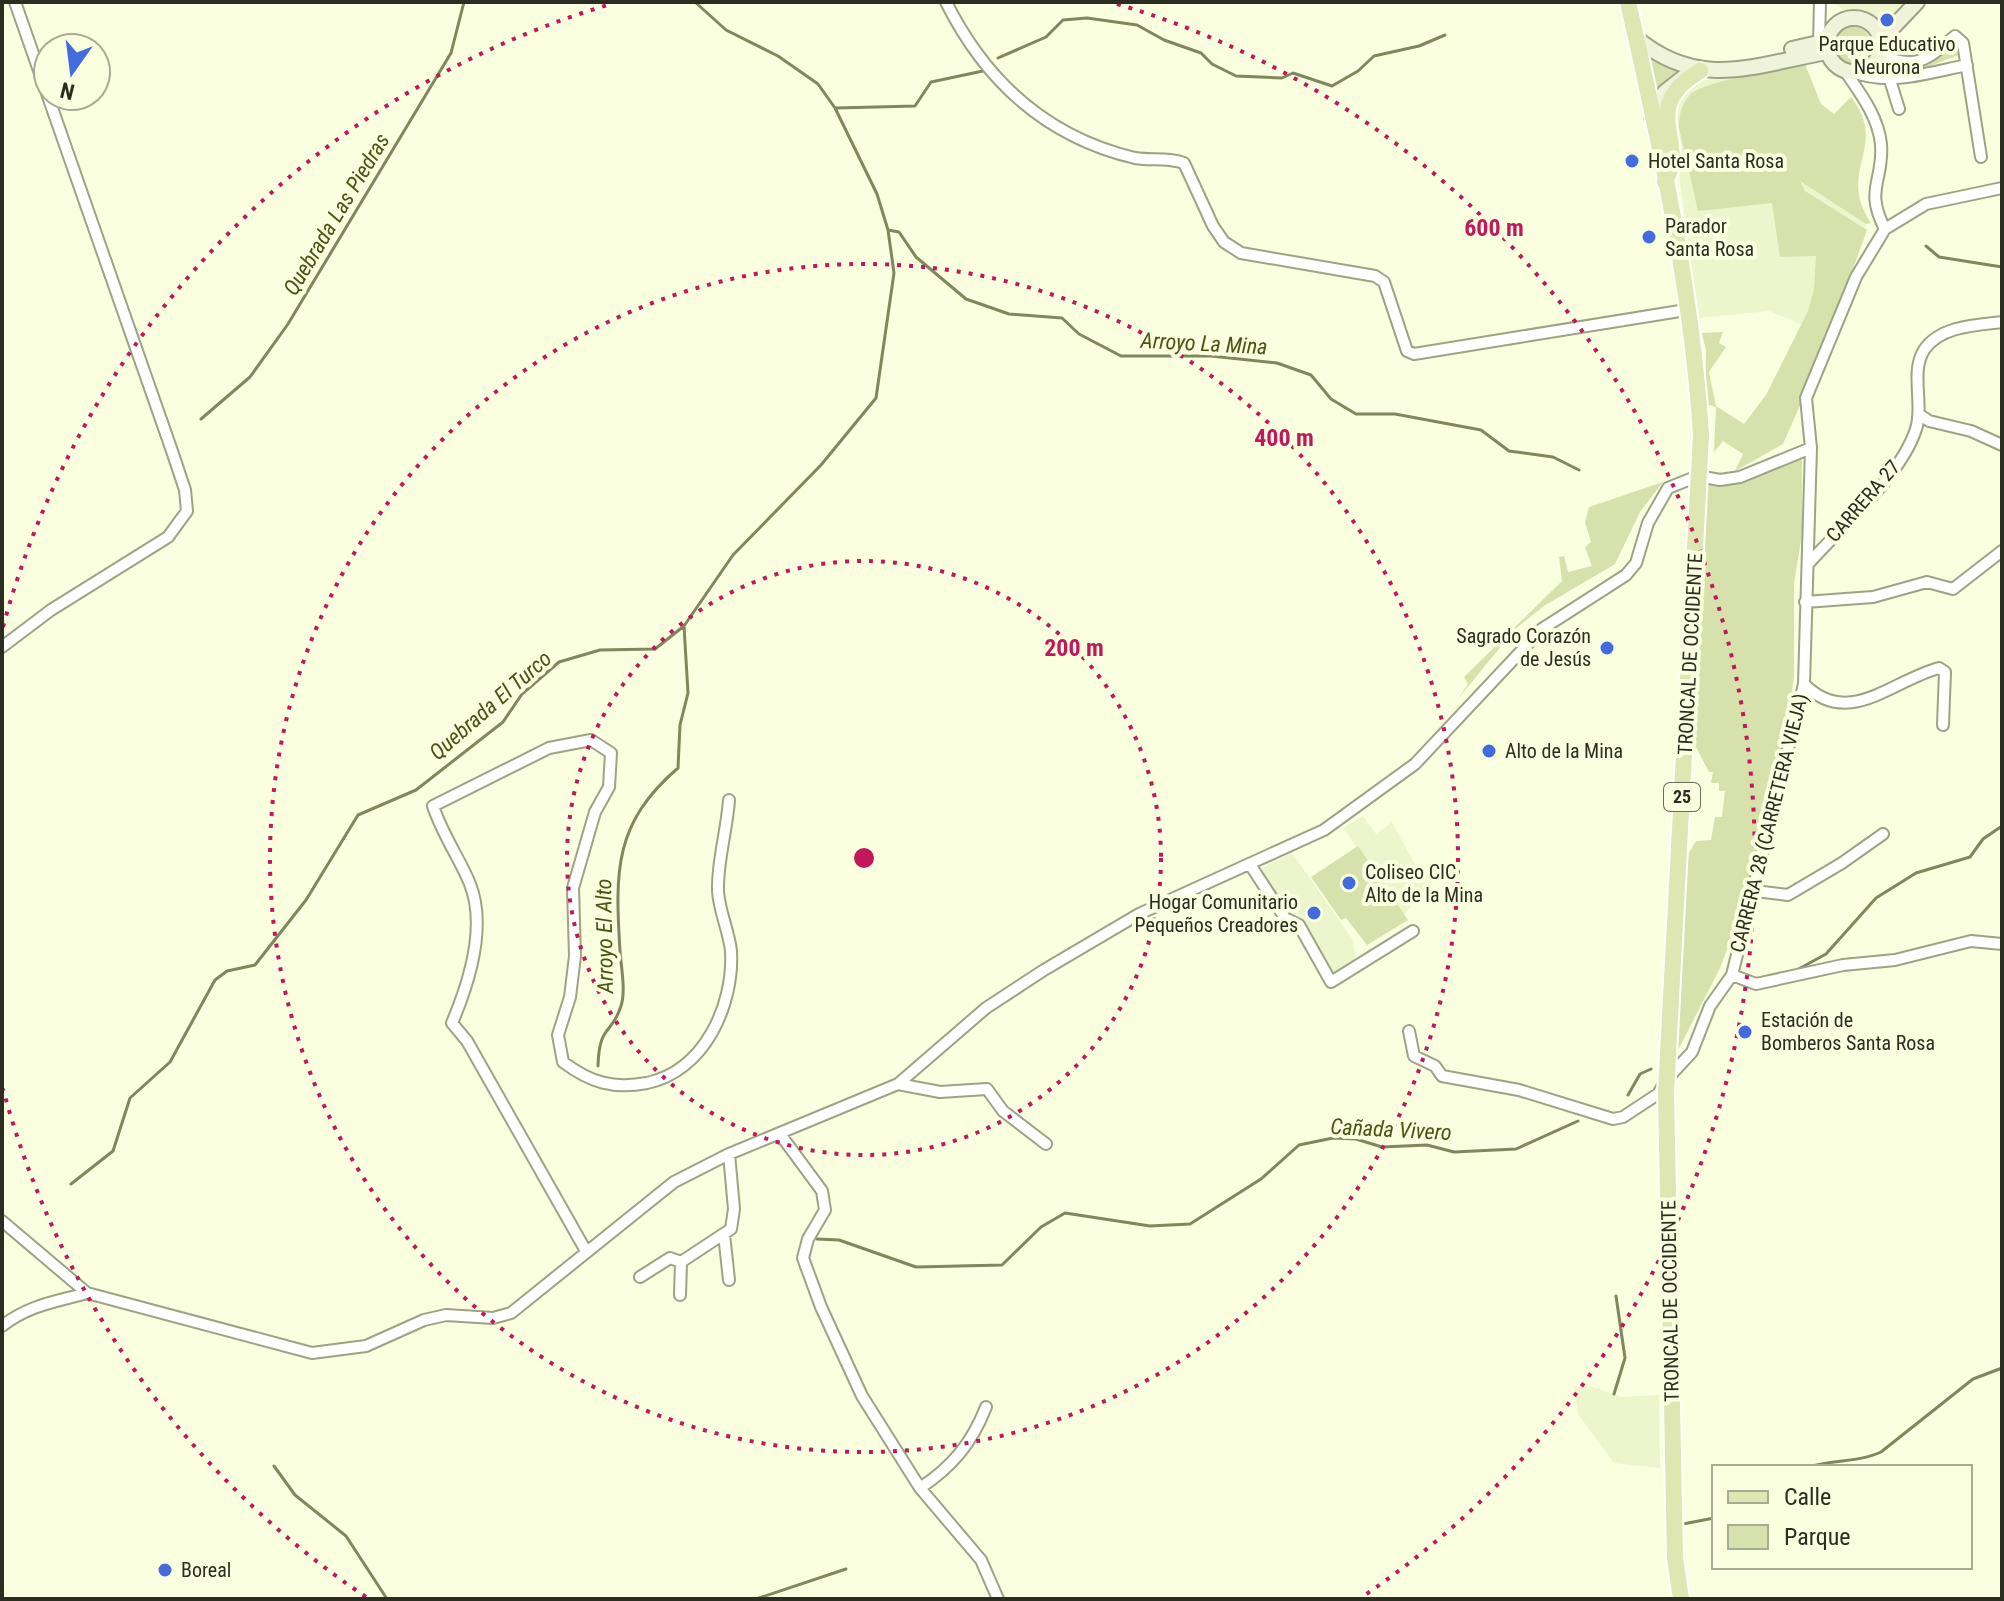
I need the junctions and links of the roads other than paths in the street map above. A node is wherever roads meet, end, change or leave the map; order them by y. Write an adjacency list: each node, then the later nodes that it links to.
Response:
1 (15, 2): 28 (street)
2 (946, 2): 19 (street)
3 (1628, 2): 6 (main road, TRONCAL DE OCCIDENTE / 25)
4 (1820, 2): 7 (street)
5 (1917, 2): 8 (main road)
6 (1636, 38): 10 (main road); 14 (main road, TRONCAL DE OCCIDENTE / 25)
7 (1824, 45): 8 (main road); 10 (main road); 11 (main road)
8 (1880, 48): 9 (street); 11 (main road)
9 (1967, 65): 12 (street); 15 (street)
10 (1700, 71): 14 (main road); 16 (main road)
11 (1849, 72): 12 (street); 18 (street)
12 (1890, 80): 13 (street)
13 (1899, 109)
14 (1652, 117): 16 (main road, TRONCAL DE OCCIDENTE / 25)
15 (1981, 157)
16 (1665, 182): 19 (main road, TRONCAL DE OCCIDENTE / 25)
17 (2002, 188): 18 (street)
18 (1885, 229): 23 (street, CARRERA 28 (CARRETERA VIEJA))
19 (1686, 310): 24 (main road, TRONCAL DE OCCIDENTE / 25)
20 (2002, 322): 21 (street, CARRERA 27)
21 (1920, 415): 22 (street); 26 (street, CARRERA 27)
22 (2002, 445)
23 (1811, 448): 24 (street); 26 (street, CARRERA 28 (CARRETERA VIEJA))
24 (1698, 476): 33 (street); 39 (main road, TRONCAL DE OCCIDENTE / 25)
25 (2002, 551): 27 (street)
26 (1809, 563): 27 (street, CARRERA 28 (CARRETERA VIEJA))
27 (1805, 602): 29 (street, CARRERA 28 (CARRETERA VIEJA))
28 (2, 647)
29 (1804, 684): 30 (street); 34 (street, CARRERA 28 (CARRETERA VIEJA))
30 (1943, 725)
31 (729, 800): 46 (street)
32 (1883, 834): 34 (street)
33 (1251, 866): 35 (street); 40 (street)
34 (1755, 891): 37 (street, CARRERA 28 (CARRETERA VIEJA))
35 (1413, 931)
36 (2002, 944): 37 (street)
37 (1732, 975): 39 (street, CARRERA 28 (CARRETERA VIEJA))
38 (1409, 1031): 39 (street, CARRERA 28 (CARRETERA VIEJA))
39 (1667, 1079): 56 (main road, TRONCAL DE OCCIDENTE / 25)
40 (898, 1084): 41 (street); 42 (street)
41 (780, 1134): 43 (street); 54 (street)
42 (1046, 1144)
43 (729, 1154): 45 (street); 46 (street)
44 (2, 1221): 50 (street)
45 (724, 1234): 47 (street); 49 (street)
46 (586, 1251): 50 (street)
47 (681, 1262): 48 (street); 51 (street)
48 (640, 1277)
49 (729, 1280)
50 (87, 1293): 52 (street)
51 (680, 1295)
52 (2, 1326)
53 (986, 1407): 54 (street)
54 (920, 1488): 55 (street)
55 (998, 1599)
56 (1681, 1599)

